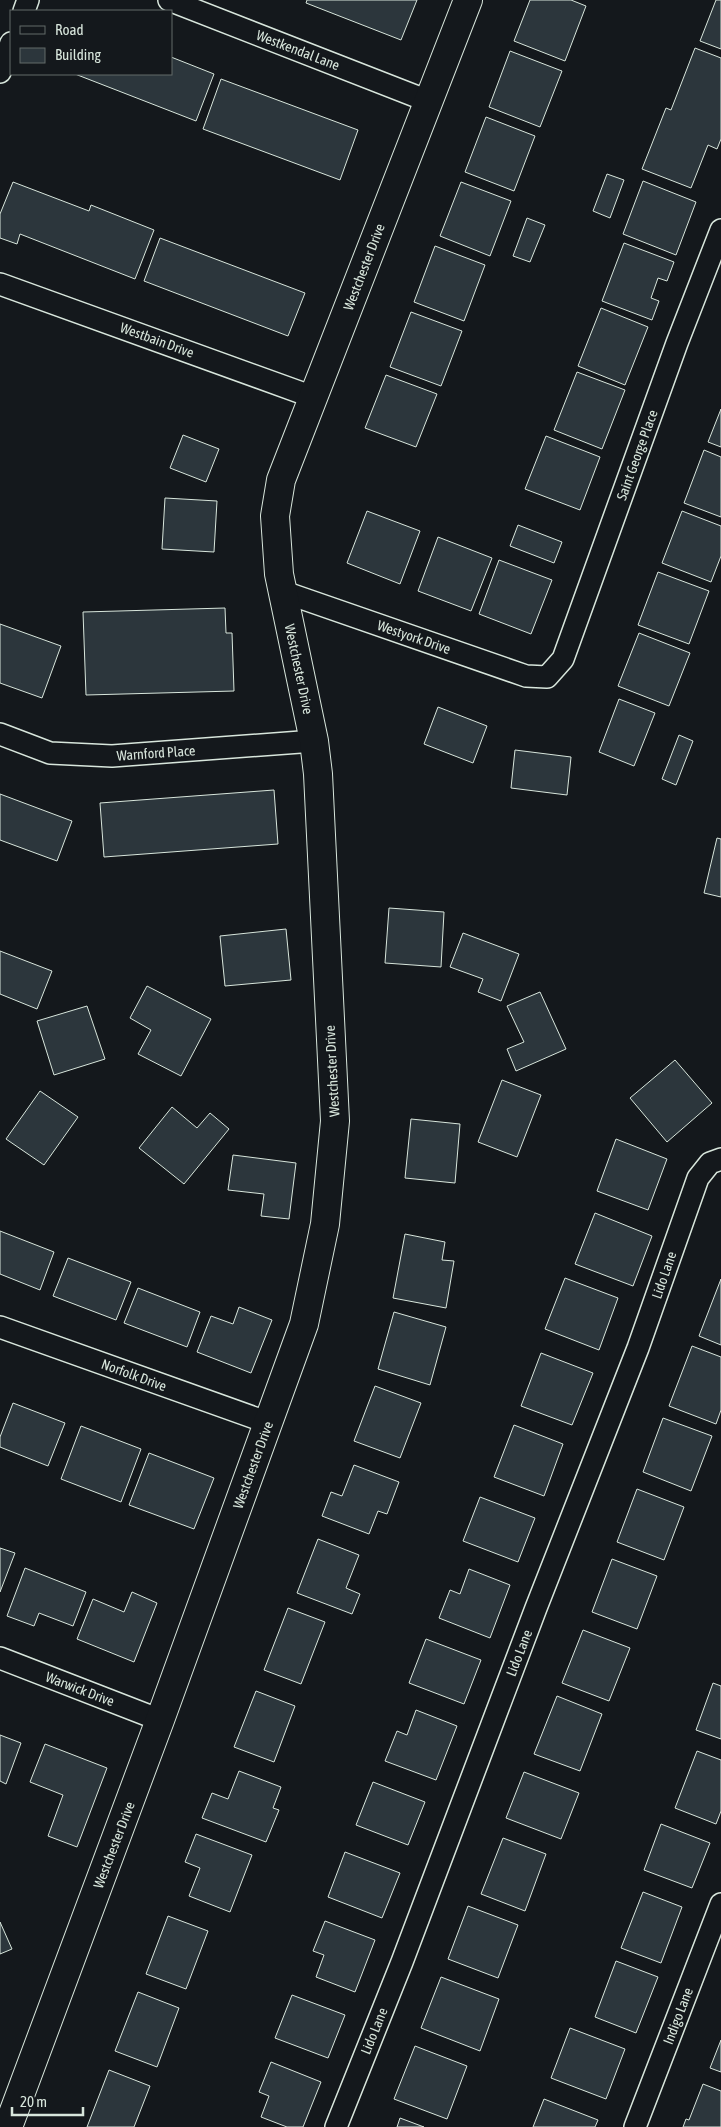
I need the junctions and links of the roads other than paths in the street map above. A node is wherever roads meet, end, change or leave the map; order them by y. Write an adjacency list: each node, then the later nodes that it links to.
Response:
1 (168, 0): 5 (street, Westkendal Lane)
2 (468, 0): 5 (street, Westchester Drive)
3 (10, 46): 4 (street)
4 (0, 72)
5 (428, 101): 8 (street, Westchester Drive)
6 (721, 230): 10 (street, Saint George Place)
7 (0, 284): 8 (street, Westbain Drive)
8 (313, 397): 9 (street, Westchester Drive)
9 (282, 592): 10 (street, Westyork Drive); 12 (street, Westchester Drive)
10 (547, 677)
11 (0, 734): 12 (street, Warnford Place)
12 (314, 741): 15 (street, Westchester Drive)
13 (721, 1159): 20 (street, Lido Lane)
14 (0, 1327): 15 (street, Norfolk Drive)
15 (268, 1423): 17 (street, Westchester Drive)
16 (0, 1658): 17 (street, Warwick Drive)
17 (160, 1720): 19 (street, Westchester Drive)
18 (721, 1904): 21 (street, Indigo Lane)
19 (8, 2127)
20 (336, 2127)
21 (635, 2127)

